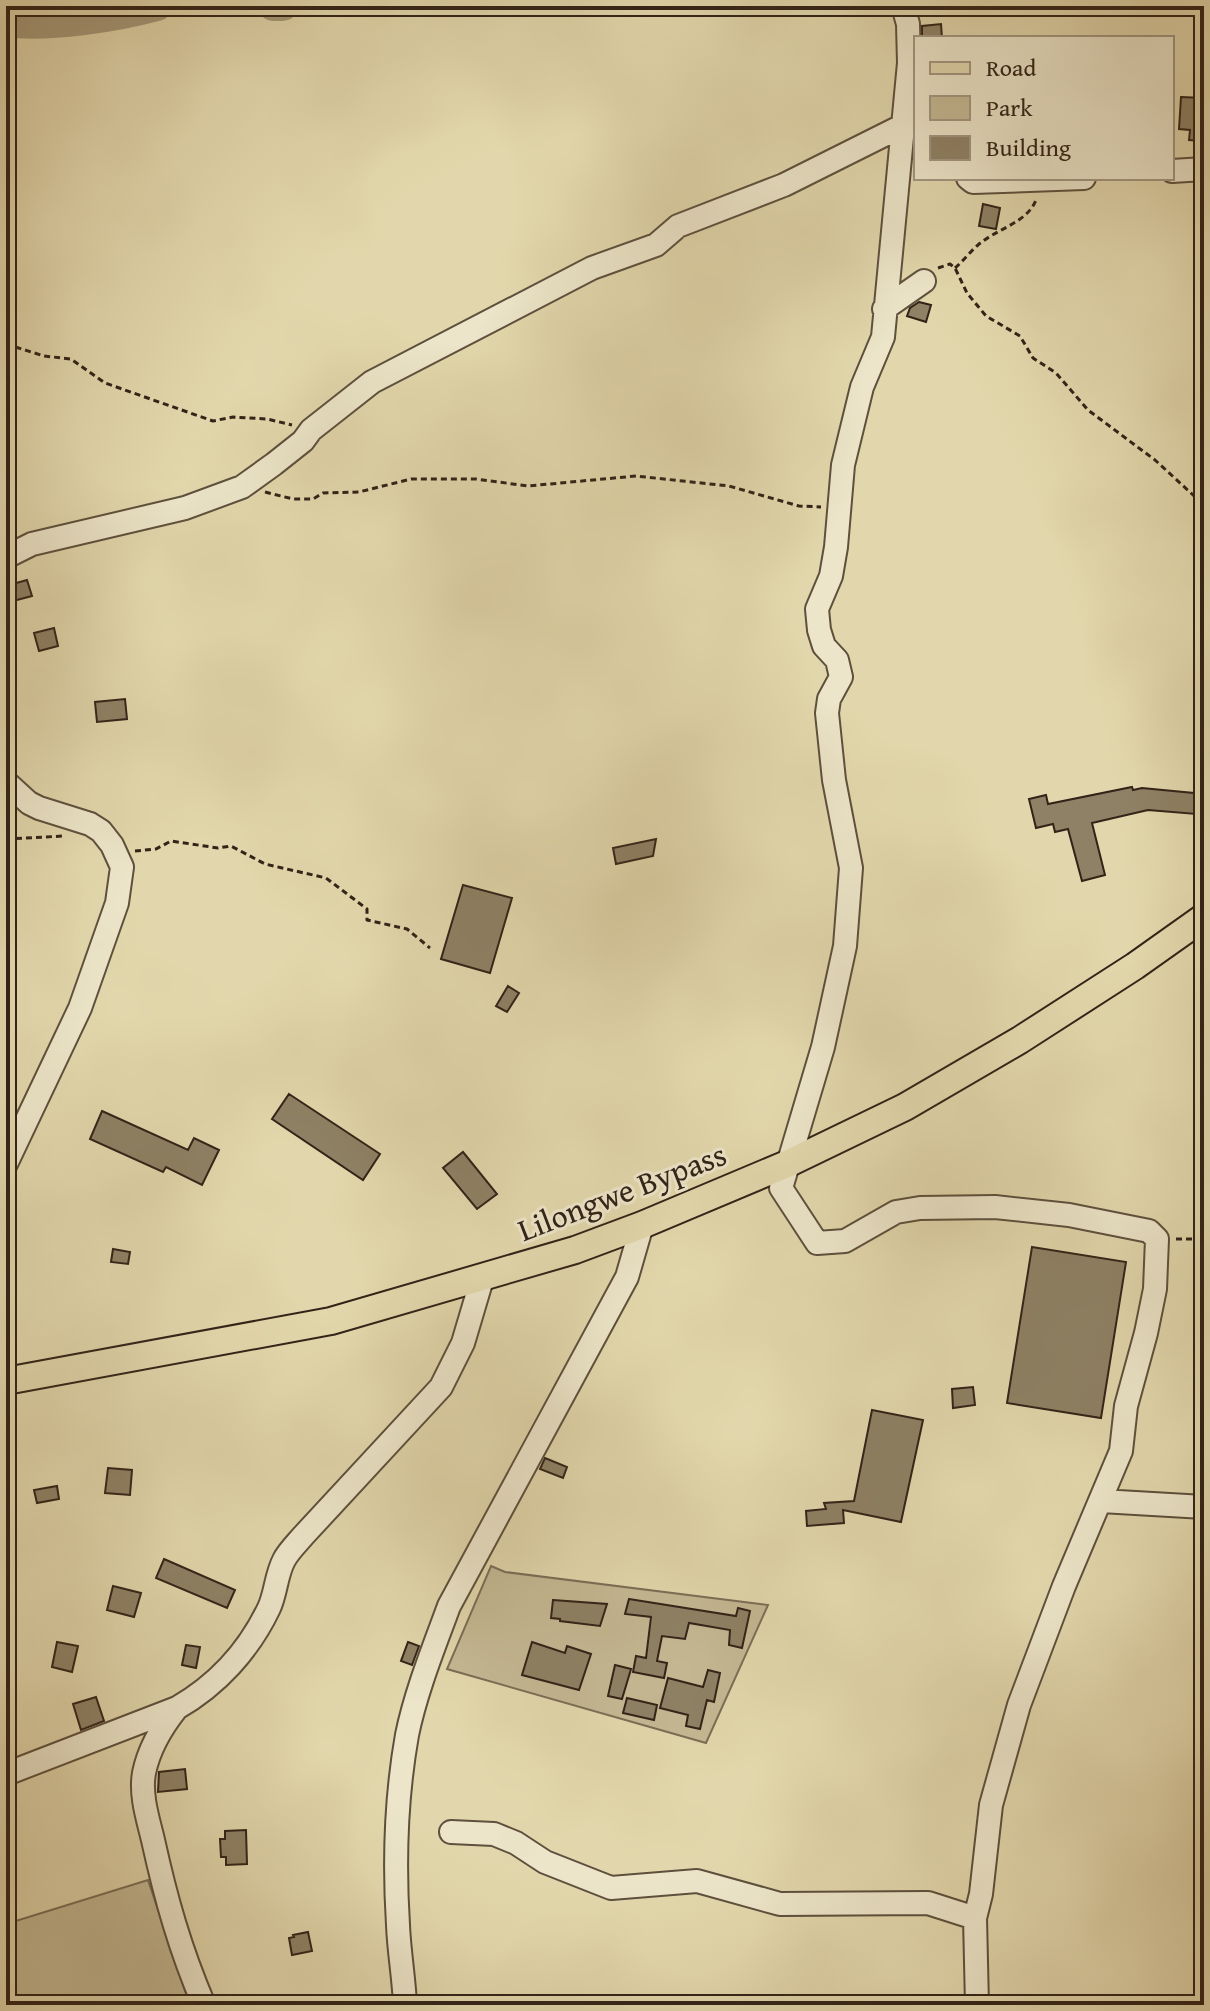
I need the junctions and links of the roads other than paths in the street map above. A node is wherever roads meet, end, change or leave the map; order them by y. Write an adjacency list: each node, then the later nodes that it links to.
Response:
1 (903, 6): 2 (street)
2 (902, 126): 3 (street); 10 (street)
3 (909, 156): 9 (street)
4 (1204, 169): 5 (street)
5 (1174, 171)
6 (970, 180): 7 (street)
7 (1061, 180)
8 (924, 281): 9 (street)
9 (884, 309): 14 (street)
10 (6, 557)
11 (6, 782): 13 (street)
12 (1204, 917): 14 (main road, Lilongwe Bypass)
13 (6, 1164)
14 (787, 1164): 15 (main road, Lilongwe Bypass); 18 (street)
15 (642, 1225): 16 (main road, Lilongwe Bypass); 25 (street)
16 (482, 1279): 17 (main road, Lilongwe Bypass); 20 (street)
17 (6, 1381)
18 (1101, 1501): 19 (street); 23 (street)
19 (1204, 1507)
20 (177, 1708): 21 (street); 24 (street)
21 (6, 1774)
22 (451, 1832): 23 (street)
23 (975, 1918): 26 (street)
24 (204, 2005)
25 (405, 2005)
26 (977, 2005)

